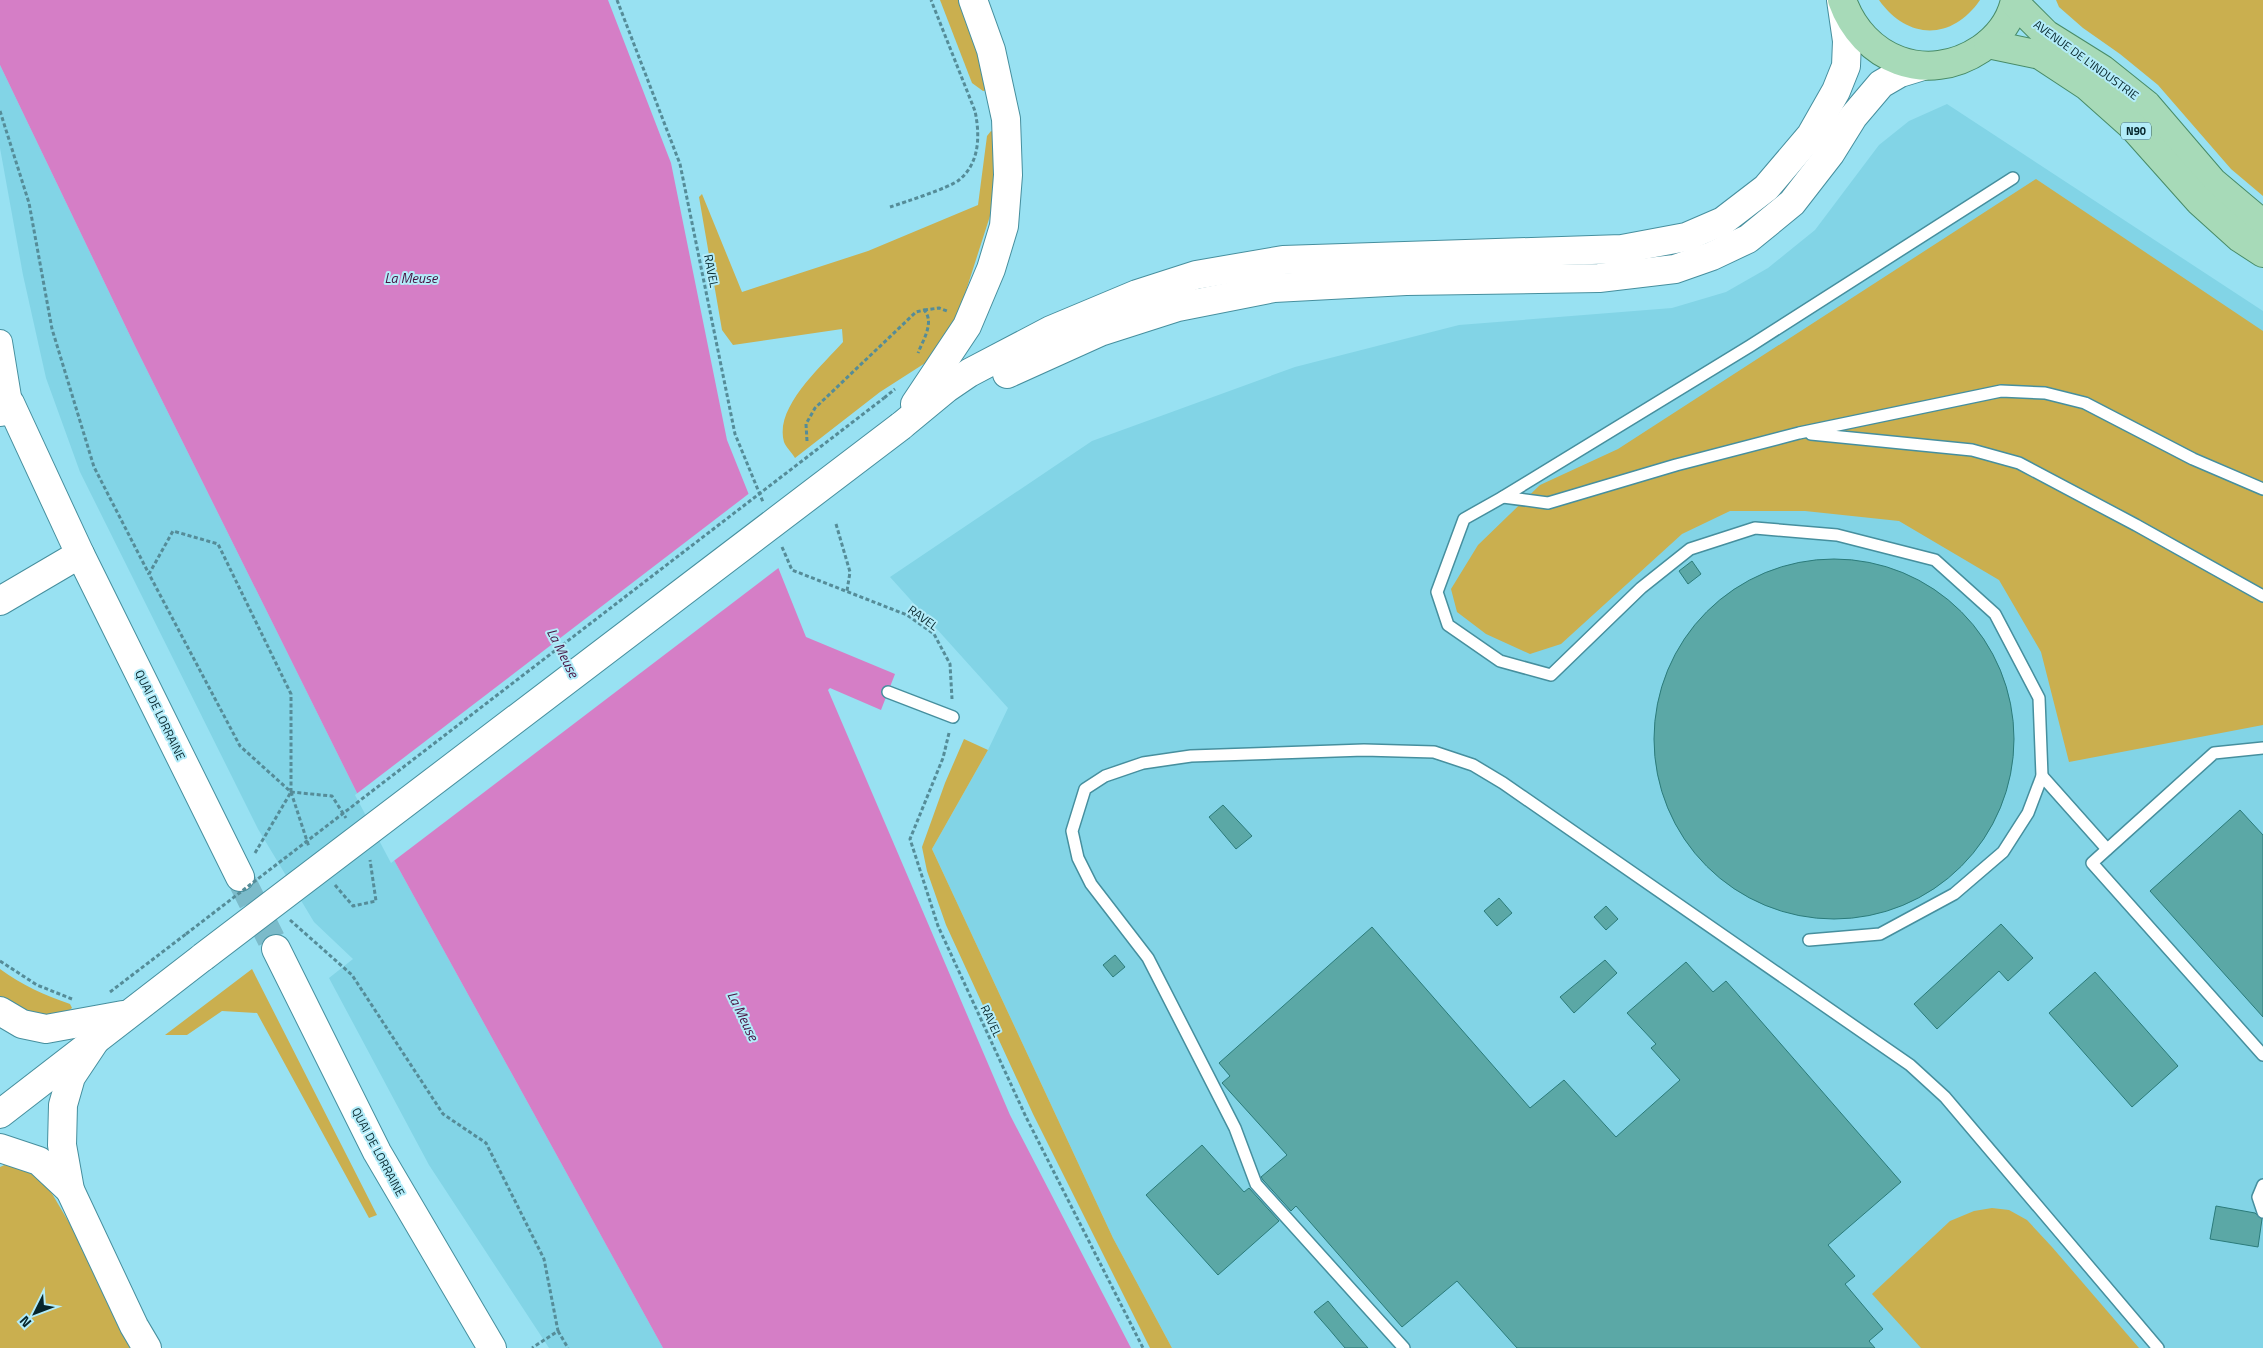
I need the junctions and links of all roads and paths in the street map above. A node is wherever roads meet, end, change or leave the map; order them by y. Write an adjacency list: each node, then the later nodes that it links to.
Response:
1 (617, 0): 22 (path, RAVEL)
2 (931, 0): 10 (path)
3 (973, 0): 17 (main road)
4 (1841, 0): 7 (main road, N90); 17 (main road)
5 (2015, 2): 6 (main road, N90); 11 (main road, AVENUE DE L'INDUSTRIE / N90)
6 (1988, 44): 7 (main road, N90); 12 (main road, AVENUE DE L'INDUSTRIE / N90)
7 (1923, 66): 17 (main road)
8 (0, 111): 26 (path)
9 (2013, 178): 21 (lane)
10 (890, 207)
11 (2263, 224)
12 (2263, 253)
13 (0, 342): 16 (street)
14 (916, 357): 19 (path)
15 (897, 387): 41 (path, bridge)
16 (5, 408): 25 (main road, QUAI DE LORRAINE)
17 (901, 426): 44 (main road, bridge)
18 (1799, 433): 20 (lane); 21 (lane); 28 (lane)
19 (807, 441)
20 (2263, 489)
21 (1503, 497): 33 (lane)
22 (764, 506)
23 (836, 524): 27 (path)
24 (780, 542): 27 (path, RAVEL)
25 (80, 554): 29 (main road); 36 (main road, QUAI DE LORRAINE)
26 (149, 574): 34 (path); 34 (path)
27 (847, 591): 31 (path, RAVEL)
28 (2263, 596)
29 (0, 601)
30 (888, 692): 31 (lane)
31 (953, 717): 57 (path, RAVEL)
32 (2263, 748): 35 (lane)
33 (2042, 776): 35 (lane); 38 (lane)
34 (290, 792): 36 (path)
35 (2107, 849): 46 (lane)
36 (248, 883)
37 (285, 916): 52 (path)
38 (1809, 940)
39 (276, 949): 54 (main road, QUAI DE LORRAINE)
40 (0, 961): 42 (path)
41 (102, 998)
42 (76, 1001)
43 (0, 1011): 44 (main road)
44 (127, 1014): 45 (main road)
45 (98, 1038): 47 (main road); 50 (main road)
46 (2263, 1055)
47 (0, 1114)
48 (0, 1148): 50 (main road)
49 (2263, 1185): 51 (lane)
50 (70, 1190): 53 (main road)
51 (2263, 1212)
52 (558, 1331): 55 (path); 56 (path)
53 (147, 1348)
54 (492, 1348)
55 (532, 1348)
56 (568, 1348)
57 (1143, 1348)
58 (1404, 1348): 59 (lane)
59 (2158, 1348)

